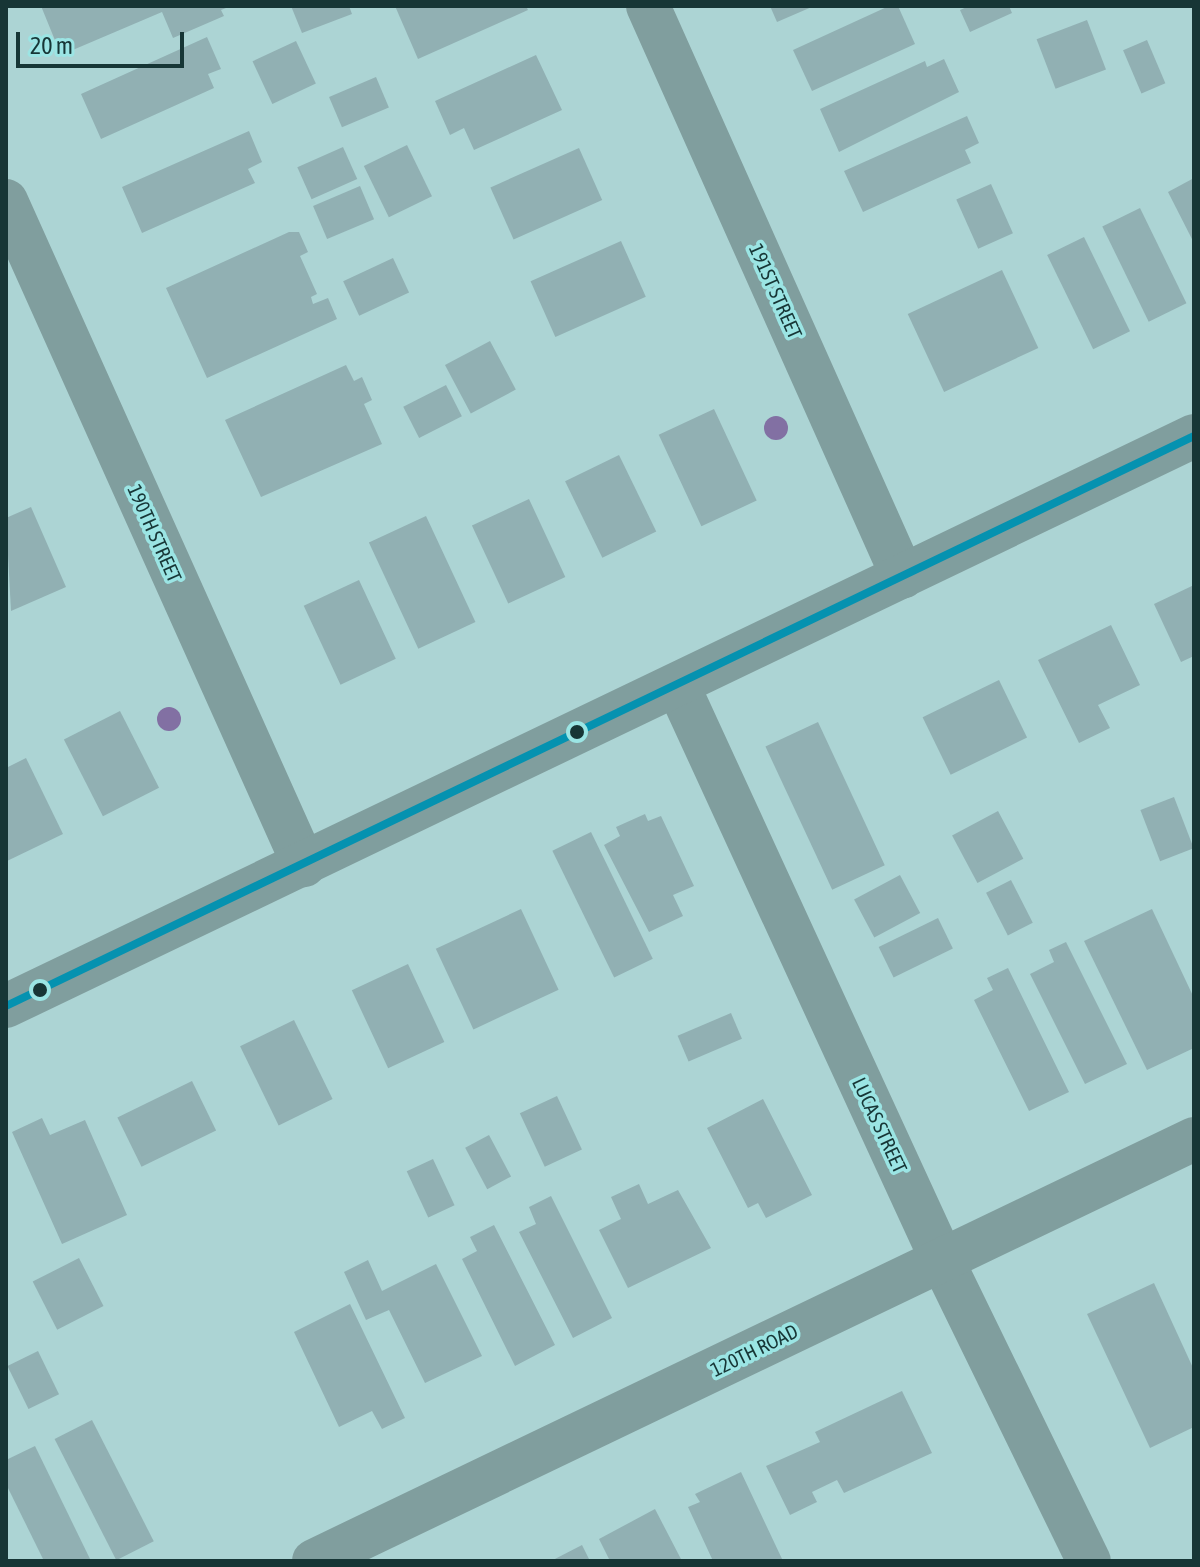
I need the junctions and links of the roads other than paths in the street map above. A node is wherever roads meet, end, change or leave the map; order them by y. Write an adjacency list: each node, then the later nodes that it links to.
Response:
1 (648, 6): 4 (street, 191ST STREET)
2 (6, 201): 6 (street, 190TH STREET)
3 (1194, 436): 4 (street)
4 (903, 577): 5 (street)
5 (678, 686): 6 (street); 9 (street, LUCAS STREET)
6 (304, 865): 7 (street)
7 (6, 1006)
8 (1194, 1139): 9 (street, 120TH ROAD)
9 (942, 1260): 10 (street, 120TH ROAD); 11 (street, LUCAS STREET)
10 (314, 1561)
11 (1089, 1561)

